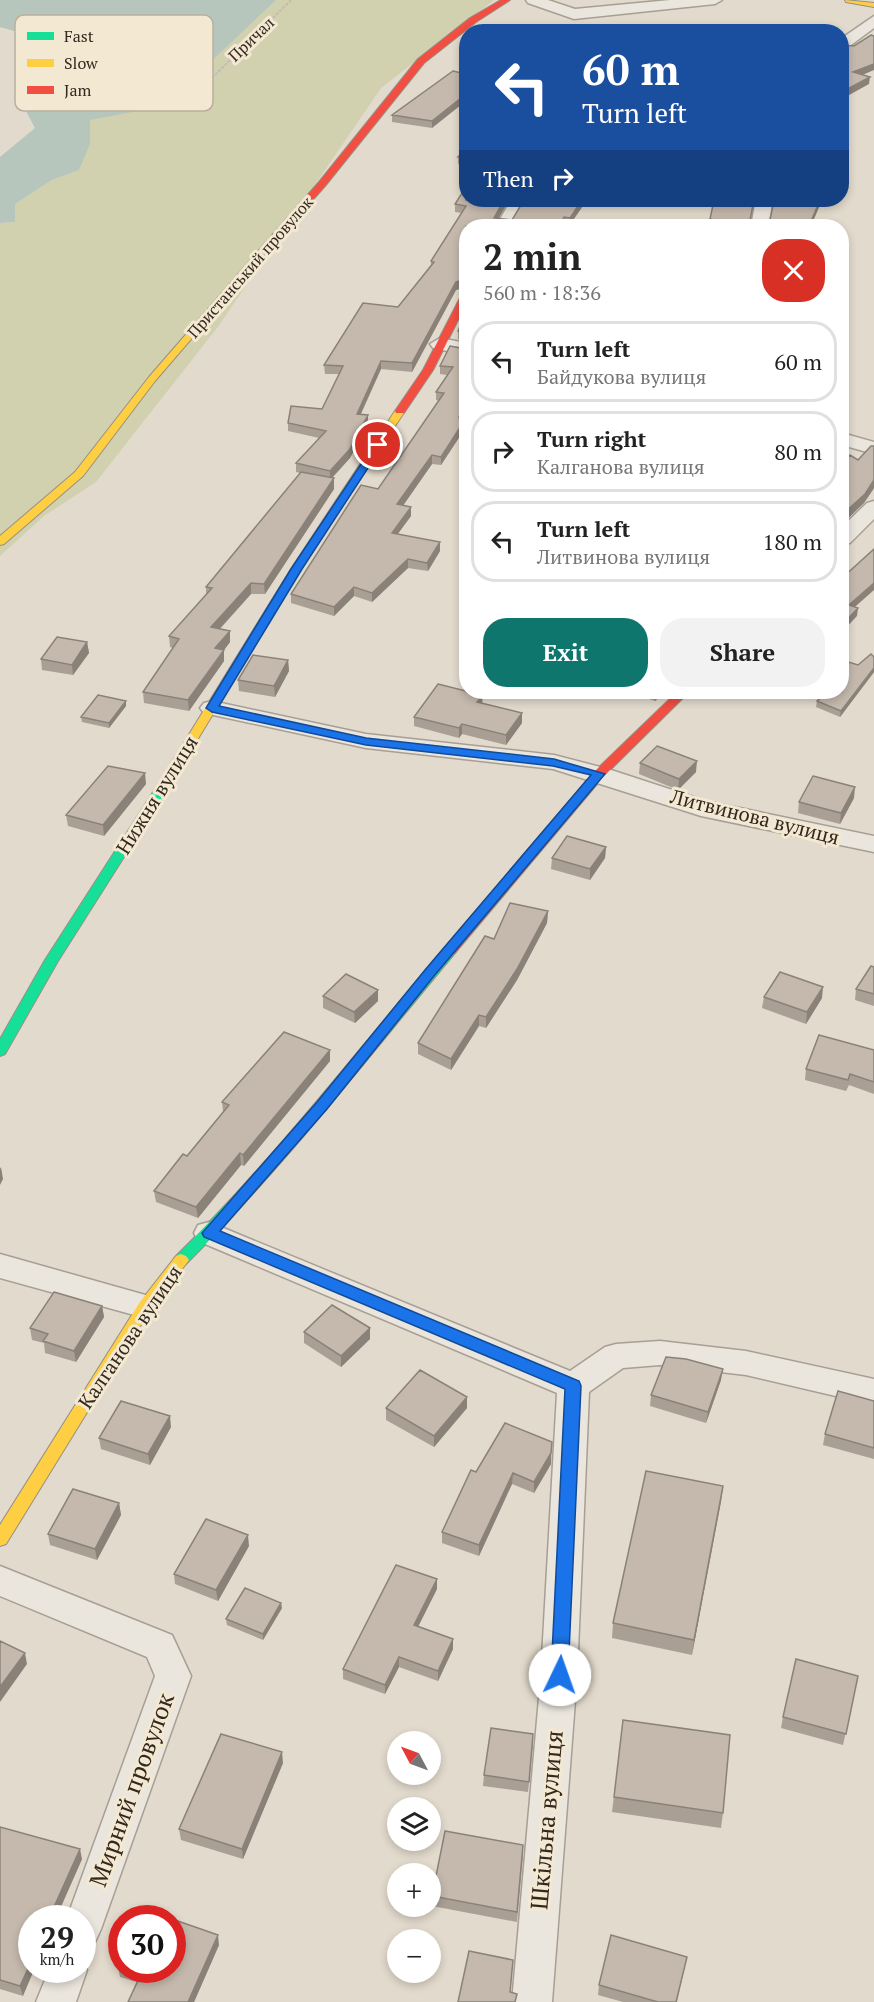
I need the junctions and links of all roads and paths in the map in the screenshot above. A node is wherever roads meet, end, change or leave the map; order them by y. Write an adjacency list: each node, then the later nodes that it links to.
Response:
1 (291, 0): 11 (path, Причал)
2 (506, 0): 8 (street, Пристанський провулок)
3 (532, 0): 4 (street)
4 (715, 0)
5 (849, 0): 6 (street)
6 (874, 5)
7 (874, 21): 10 (street)
8 (468, 24)
9 (459, 31): 19 (street, Пристанський провулок)
10 (849, 40)
11 (213, 77)
12 (459, 309): 13 (street, Нижня вулиця)
13 (440, 344): 14 (street); 21 (street, Нижня вулиця)
14 (459, 348)
15 (849, 441): 16 (street)
16 (874, 448)
17 (874, 507): 18 (street)
18 (849, 531)
19 (0, 542)
20 (676, 699): 22 (street, Калганова вулиця)
21 (212, 708): 22 (street, Литвинова вулиця); 24 (street, Нижня вулиця)
22 (599, 774): 23 (street, Литвинова вулиця); 25 (street, Калганова вулиця)
23 (874, 844)
24 (0, 1051)
25 (209, 1233): 27 (street, Калганова вулиця); 28 (street)
26 (0, 1266): 27 (street)
27 (145, 1306): 30 (street, Калганова вулиця)
28 (573, 1386): 29 (street); 35 (street, Шкільна вулиця)
29 (874, 1392)
30 (0, 1539)
31 (0, 1581): 32 (street, Мирний провулок)
32 (91, 1905)
33 (63, 1983): 34 (street)
34 (56, 2002)
35 (532, 2002)

